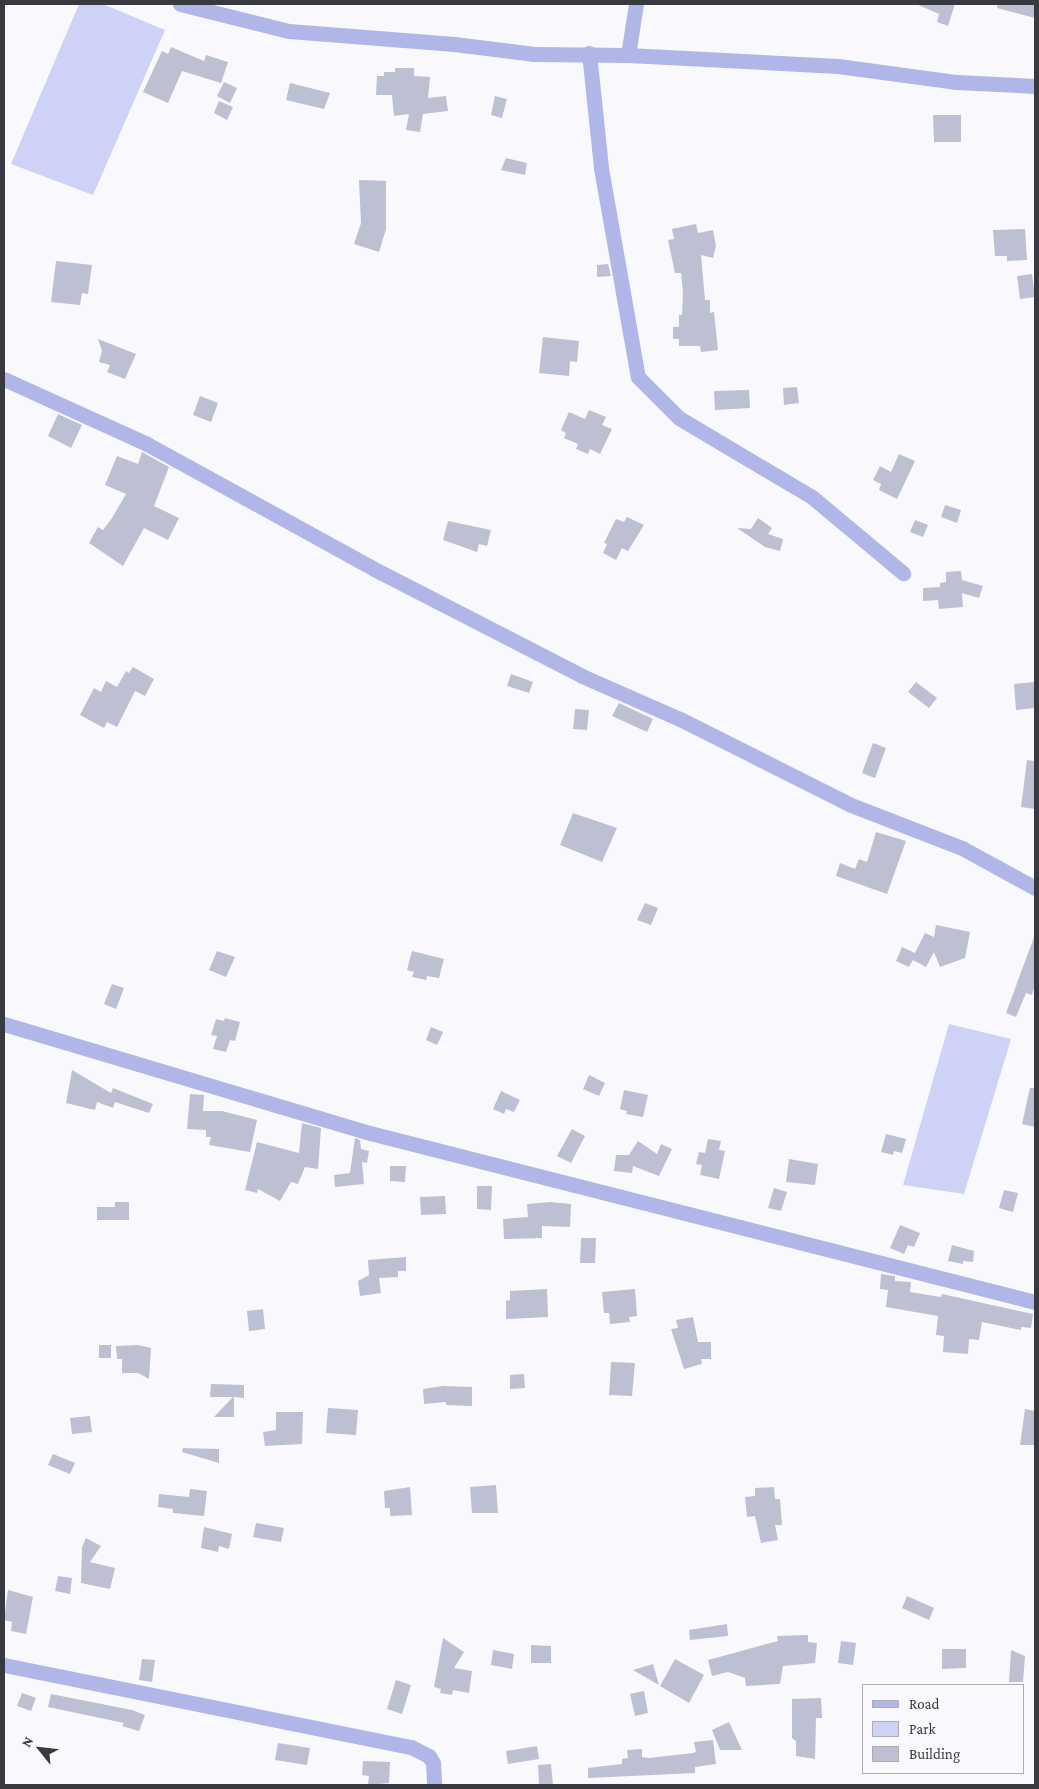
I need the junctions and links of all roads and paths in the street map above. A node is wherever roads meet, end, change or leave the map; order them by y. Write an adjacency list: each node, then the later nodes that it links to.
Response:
1 (180, 4): 3 (street)
2 (636, 4): 4 (street)
3 (589, 53): 4 (street); 7 (street)
4 (628, 54): 5 (street)
5 (1035, 86)
6 (4, 379): 8 (street)
7 (903, 573)
8 (1035, 888)
9 (4, 1024): 10 (street)
10 (1035, 1302)
11 (4, 1664): 12 (street)
12 (434, 1785)

